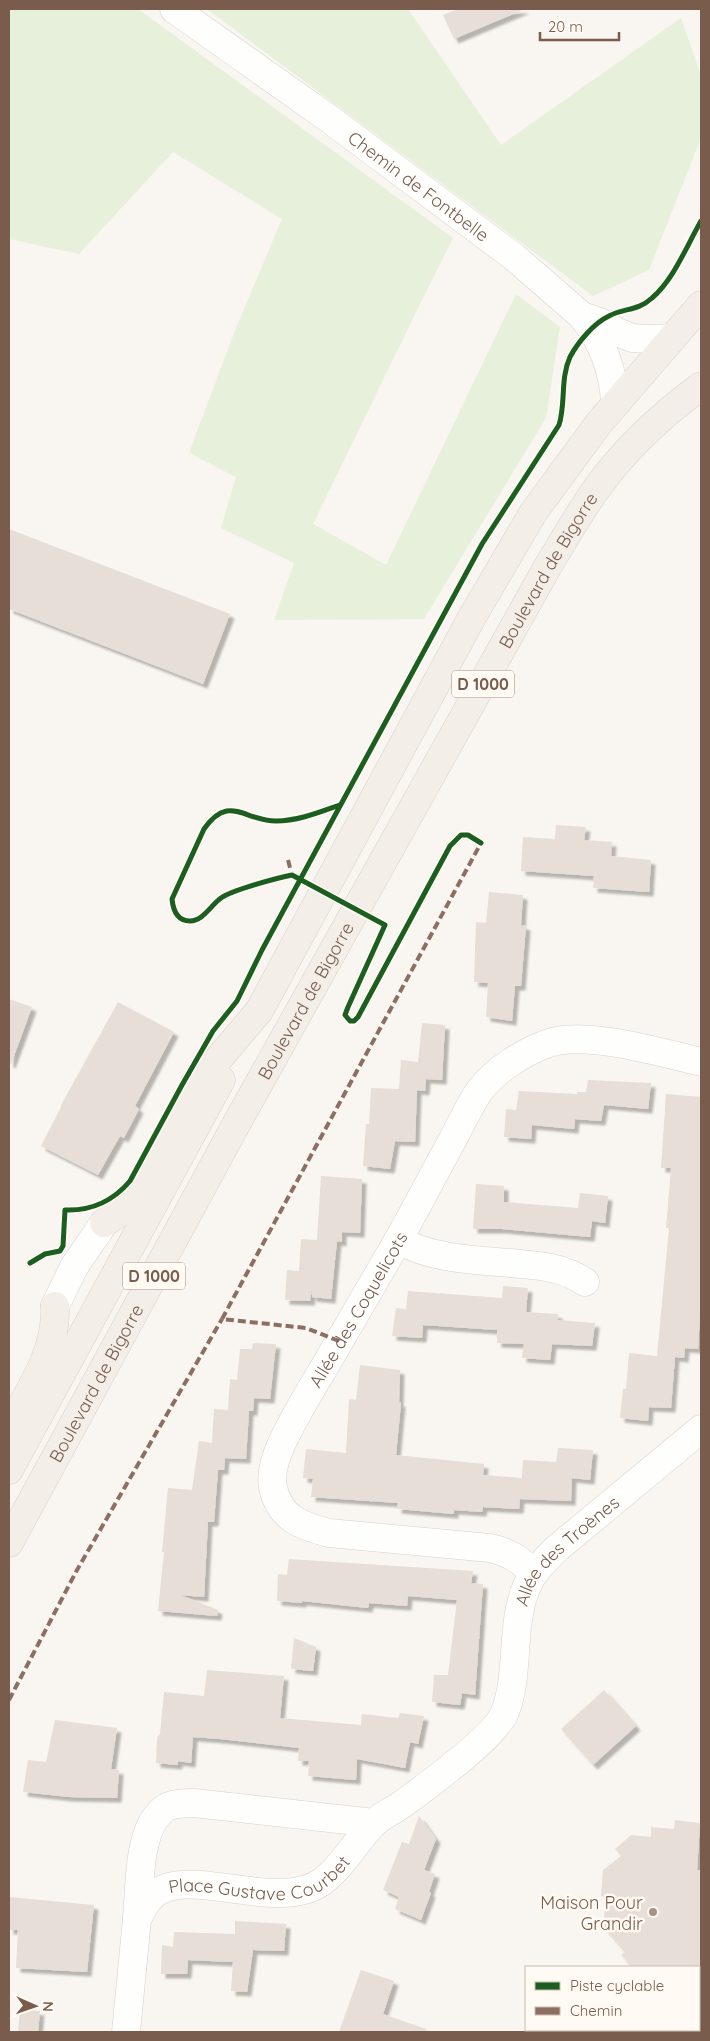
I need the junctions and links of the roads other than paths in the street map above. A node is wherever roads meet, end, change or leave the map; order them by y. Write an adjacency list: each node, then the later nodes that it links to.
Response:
1 (174, 9): 3 (street, Chemin de Fontbelle)
2 (701, 305): 4 (main road, D 1000)
3 (582, 316): 4 (street, Chemin de Fontbelle); 6 (street)
4 (671, 338): 6 (main road, D 1000)
5 (701, 386): 16 (main road, Boulevard de Bigorre / D 1000)
6 (615, 403): 7 (main road, D 1000)
7 (259, 1011): 9 (main road); 15 (main road, Boulevard de Bigorre / D 1000)
8 (701, 1062): 10 (street, Allée des Coquelicots)
9 (104, 1223): 12 (street)
10 (398, 1240): 11 (street); 17 (street, Allée des Coquelicots)
11 (585, 1282)
12 (55, 1306): 13 (main road)
13 (9, 1428)
14 (701, 1429): 17 (street, Allée des Troènes)
15 (9, 1470)
16 (9, 1543)
17 (534, 1573): 18 (street, Allée des Troènes)
18 (504, 1714): 19 (street, Place Gustave Courbet)
19 (374, 1823): 20 (street, Place Gustave Courbet); 20 (street, Place Gustave Courbet)
20 (137, 1919): 21 (street)
21 (126, 2032)

